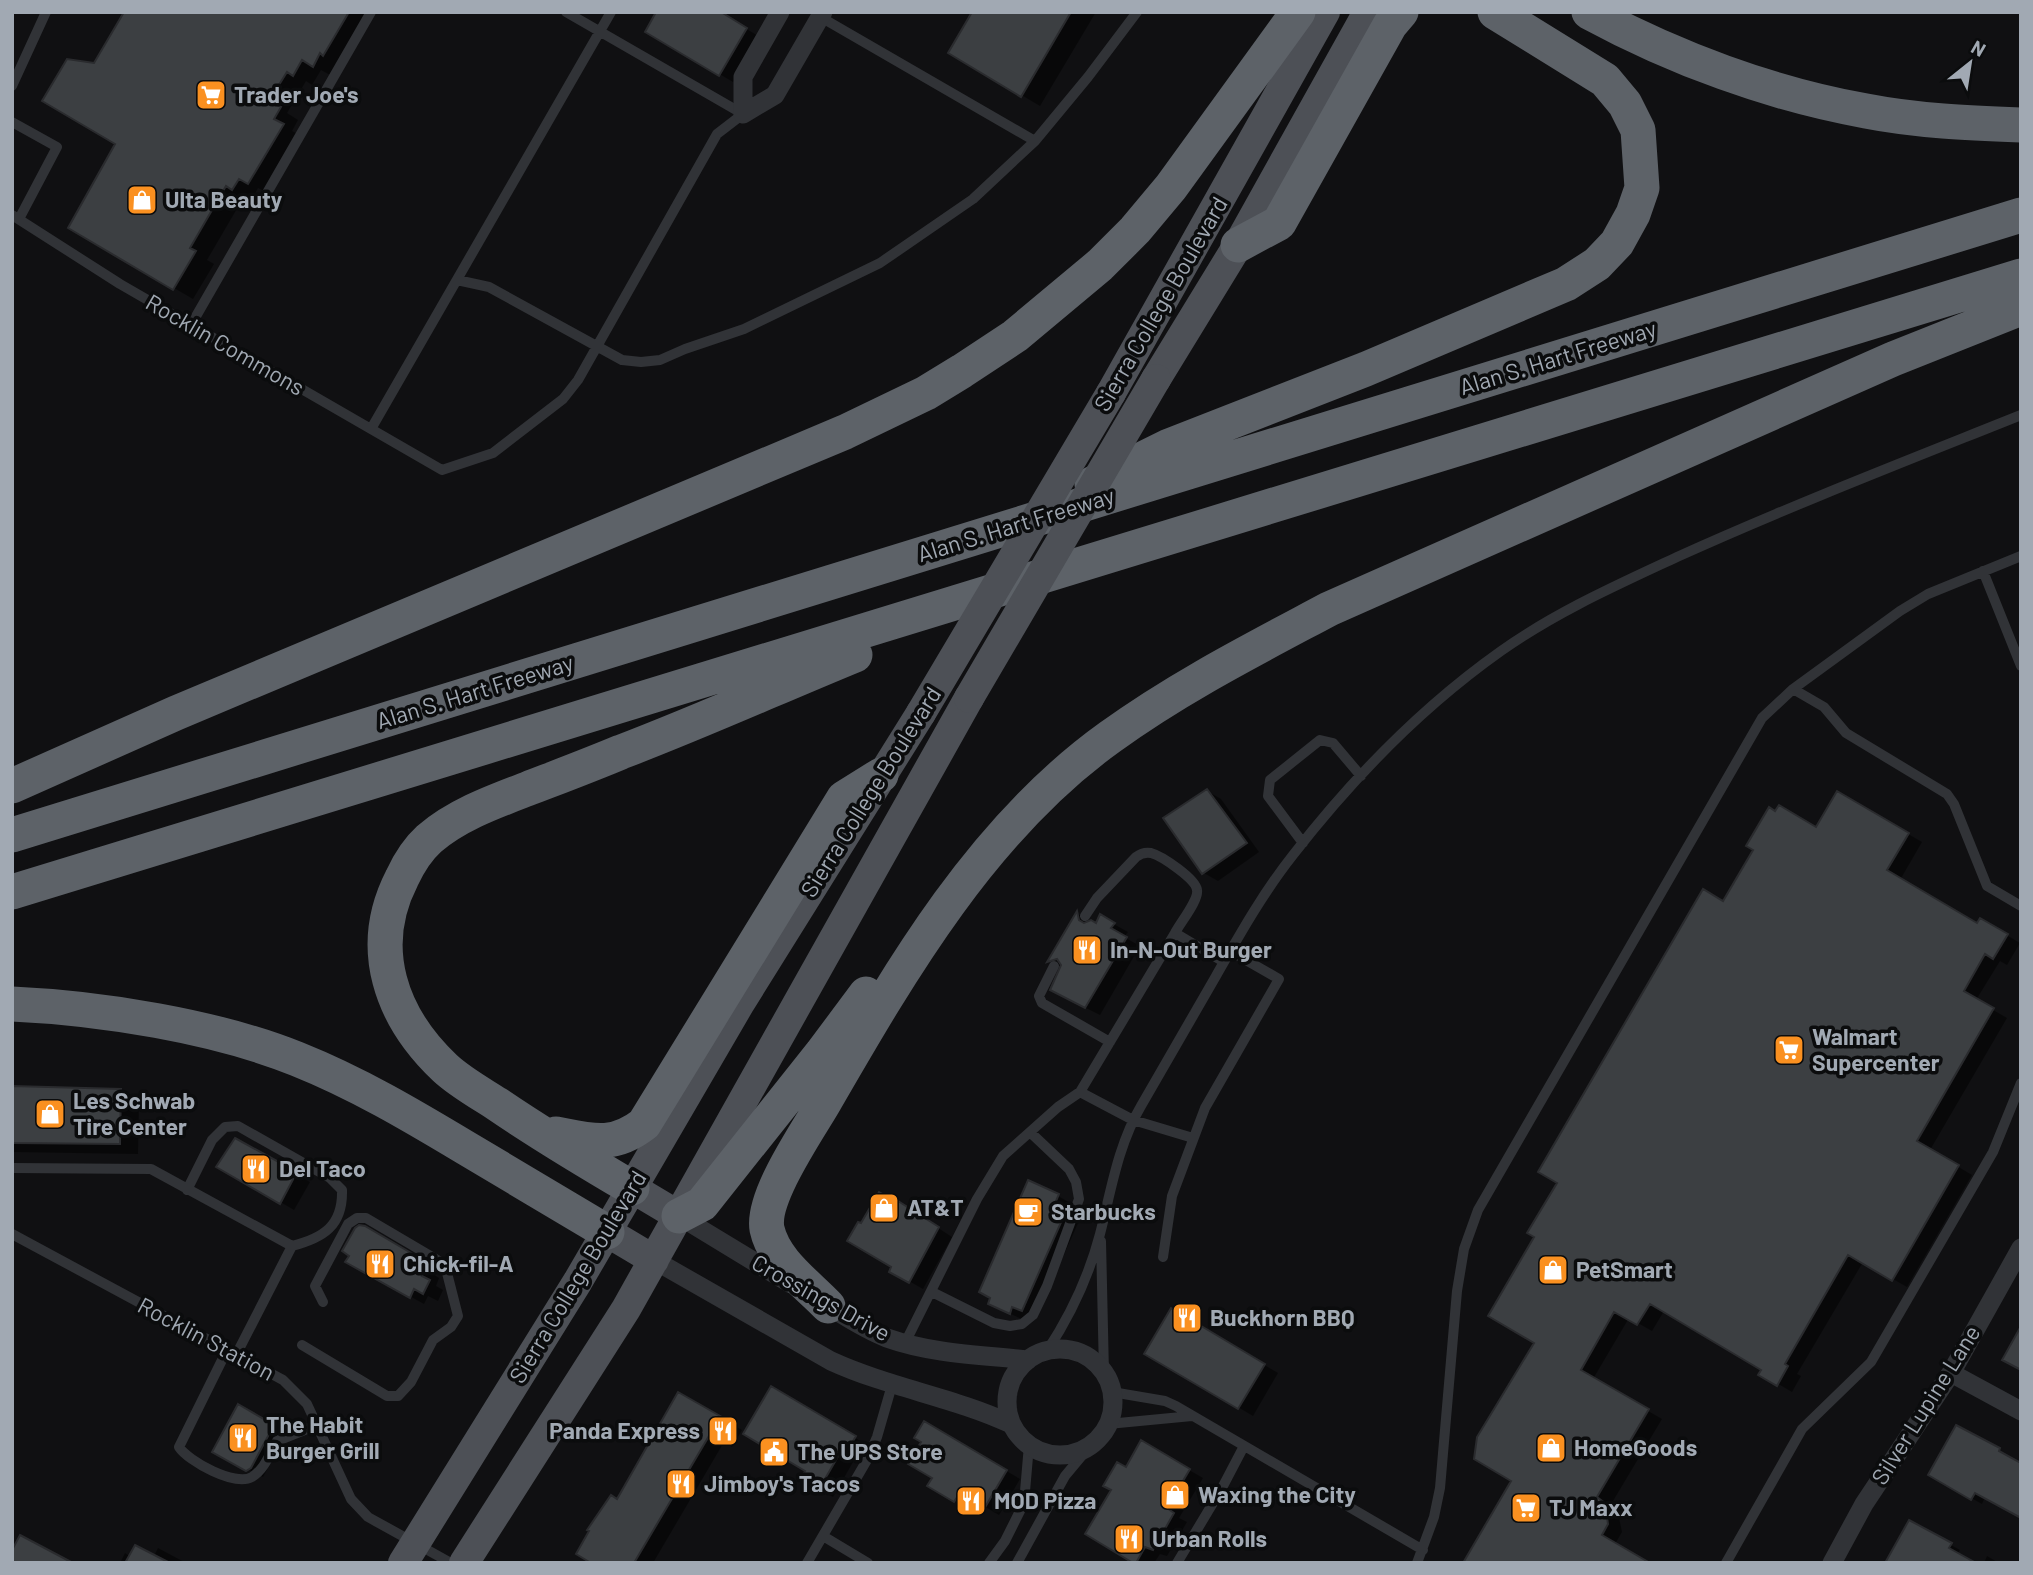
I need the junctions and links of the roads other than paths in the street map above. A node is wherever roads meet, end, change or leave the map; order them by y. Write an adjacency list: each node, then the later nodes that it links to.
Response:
1 (46, 12): 15 (lane)
2 (371, 12): 26 (lane)
3 (566, 12): 14 (lane)
4 (611, 12): 14 (lane)
5 (780, 12): 16 (street)
6 (1137, 12): 19 (lane)
7 (1298, 12): 38 (highway)
8 (1325, 12): 36 (main road, Sierra College Boulevard, bridge)
9 (1368, 12): 22 (main road, Sierra College Boulevard)
10 (1401, 12): 22 (highway)
11 (1495, 12): 30 (highway)
12 (1589, 12): 18 (highway)
13 (818, 14): 16 (street); 19 (lane)
14 (600, 32): 16 (lane); 24 (lane)
15 (12, 86)
16 (743, 114): 27 (lane)
17 (12, 122): 21 (lane)
18 (2021, 125)
19 (1035, 141): 27 (lane)
20 (2021, 215): 30 (highway, Alan S. Hart Freeway)
21 (16, 217): 26 (lane, Rocklin Commons)
22 (1238, 245): 60 (main road, Sierra College Boulevard, bridge)
23 (2021, 276): 33 (highway)
24 (457, 280): 27 (lane); 29 (lane)
25 (2021, 308): 40 (highway)
26 (191, 325): 29 (lane, Rocklin Commons)
27 (597, 345): 29 (lane, Rocklin Commons)
28 (2021, 415): 37 (lane)
29 (371, 429)
30 (1005, 528): 39 (highway, Alan S. Hart Freeway)
31 (2021, 556): 32 (lane)
32 (1983, 571): 34 (lane); 35 (lane)
33 (1039, 578): 42 (highway); 54 (highway)
34 (2021, 666)
35 (1793, 689): 43 (lane); 89 (lane)
36 (881, 775): 54 (highway); 58 (main road, Sierra College Boulevard)
37 (1361, 776): 41 (lane); 41 (lane)
38 (12, 786)
39 (12, 835)
40 (999, 838): 60 (highway); 70 (highway)
41 (1303, 843): 46 (lane)
42 (12, 892)
43 (2021, 906)
44 (1086, 916): 45 (lane)
45 (1175, 933): 47 (lane); 50 (lane)
46 (1230, 951): 47 (lane); 56 (lane)
47 (1224, 962): 53 (lane)
48 (1054, 967): 50 (lane)
49 (12, 1004): 61 (highway)
50 (1110, 1042): 52 (lane)
51 (2021, 1083): 99 (lane)
52 (1080, 1092): 53 (lane); 55 (lane)
53 (1133, 1120): 56 (lane); 62 (lane)
54 (533, 1128): 58 (highway)
55 (1031, 1133): 68 (lane); 68 (lane)
56 (1193, 1138): 66 (lane)
57 (12, 1168): 59 (lane)
58 (632, 1188): 60 (main road, Crossings Drive); 61 (main road, Sierra College Boulevard)
59 (187, 1190): 64 (lane); 64 (lane)
60 (679, 1216): 67 (main road, Sierra College Boulevard); 70 (street, Crossings Drive)
61 (607, 1232): 67 (main road); 90 (main road, Sierra College Boulevard)
62 (1100, 1233): 73 (lane); 76 (lane)
63 (12, 1234): 74 (lane, Rocklin Station)
64 (292, 1246): 74 (lane)
65 (2021, 1248): 77 (street, Silver Lupine Lane)
66 (1163, 1257)
67 (654, 1260): 78 (street, Crossings Drive); 92 (main road, Sierra College Boulevard)
68 (932, 1292): 71 (lane)
69 (323, 1302): 72 (lane)
70 (828, 1306): 71 (street, Crossings Drive)
71 (905, 1343): 75 (street, Crossings Drive)
72 (302, 1345)
73 (1047, 1351): 75 (street); 76 (street)
74 (232, 1352): 84 (lane, Rocklin Station); 84 (lane)
75 (1028, 1360): 82 (street)
76 (1104, 1373): 79 (street)
77 (1951, 1373): 80 (street); 100 (street, Silver Lupine Lane)
78 (892, 1385): 82 (street, Crossings Drive); 88 (lane)
79 (1112, 1392): 81 (lane); 83 (street)
80 (2021, 1411)
81 (1192, 1416): 83 (lane); 87 (lane)
82 (1011, 1423): 85 (street)
83 (1108, 1424): 86 (street)
84 (317, 1425): 90 (lane, Rocklin Station)
85 (1029, 1446): 86 (street); 95 (lane)
86 (1090, 1446): 96 (lane)
87 (1244, 1446): 89 (lane); 97 (lane)
88 (823, 1536): 93 (lane); 94 (lane)
89 (1423, 1550): 98 (lane)
90 (410, 1553): 91 (lane, Rocklin Station)
91 (451, 1563)
92 (464, 1563)
93 (807, 1563)
94 (869, 1563)
95 (989, 1563)
96 (1017, 1563)
97 (1177, 1563)
98 (1417, 1563)
99 (1726, 1563)
100 (1832, 1563)

